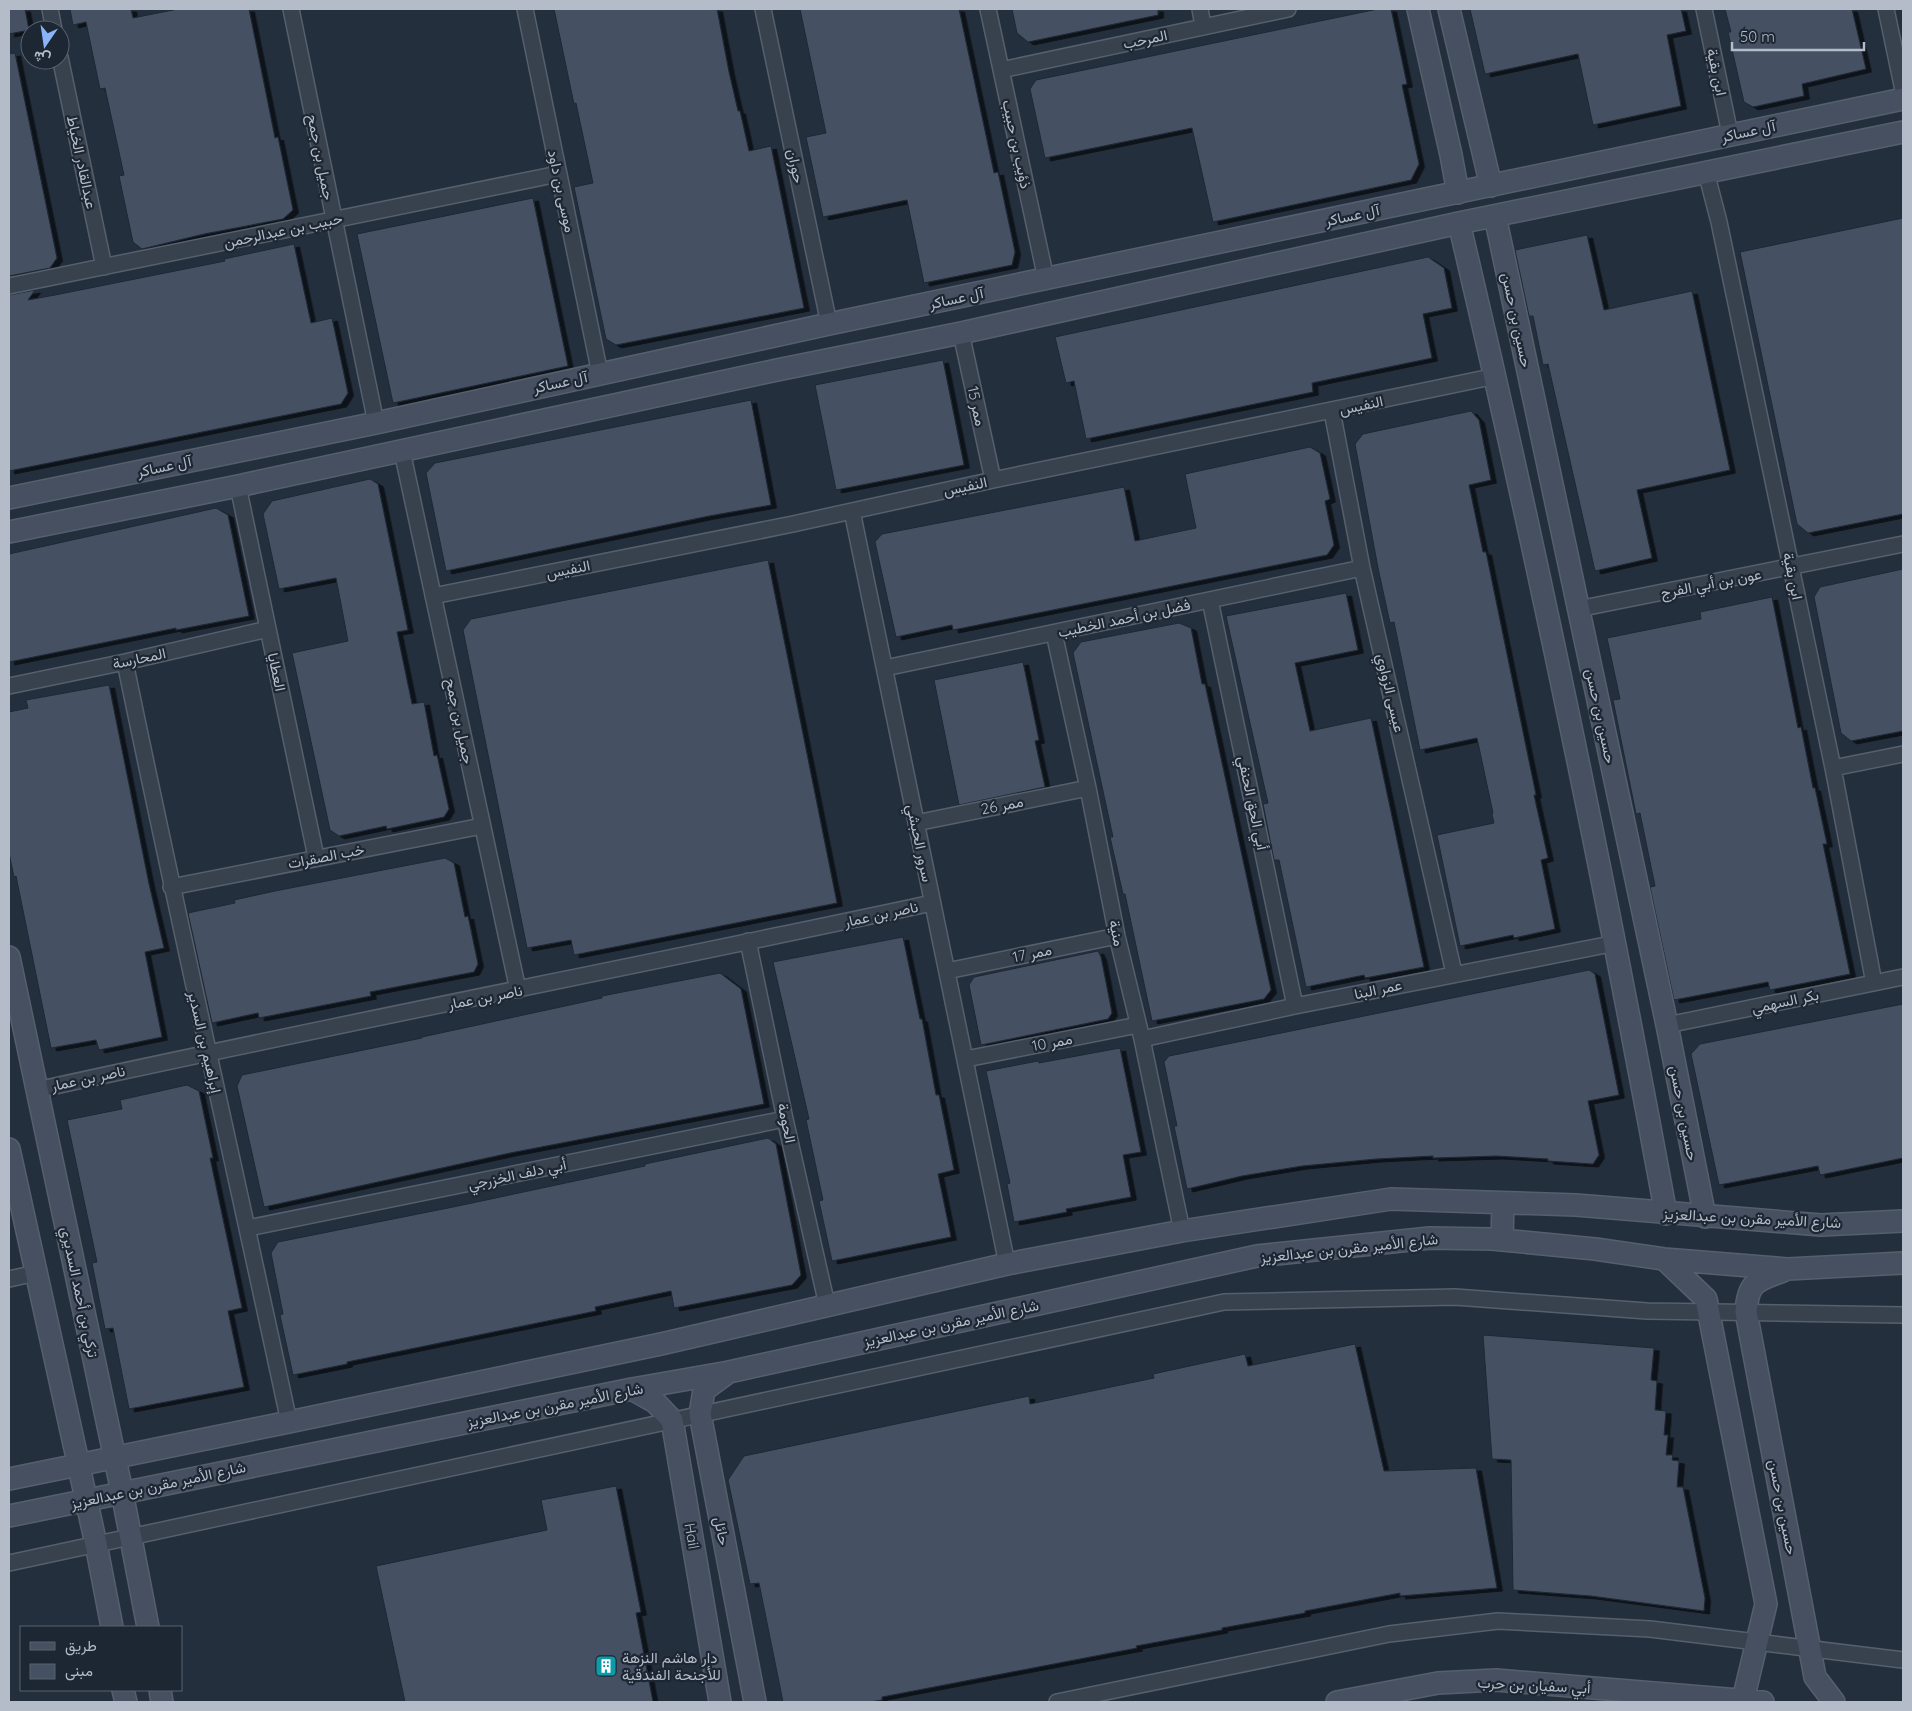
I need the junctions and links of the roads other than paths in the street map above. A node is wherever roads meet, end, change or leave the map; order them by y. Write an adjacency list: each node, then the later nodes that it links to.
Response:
1 (291, 9): 27 (street, جميل بن جمح)
2 (525, 9): 23 (street, موسى بن داود)
3 (763, 9): 32 (street, حوران)
4 (988, 9): 15 (street, ذؤيب بن حبيب)
5 (1200, 9): 11 (street)
6 (1288, 9): 11 (street, المرحب)
7 (1418, 9): 13 (street)
8 (1449, 9): 12 (street)
9 (1704, 9): 21 (street, ابن بقية)
10 (1886, 9): 16 (street)
11 (1203, 26): 15 (street, المرحب)
12 (1457, 47): 13 (street); 18 (street)
13 (1427, 54): 20 (street)
14 (63, 70): 29 (street, عبدالقادر الخياط)
15 (1001, 70): 30 (street, ذؤيب بن حبيب)
16 (1903, 90)
17 (1903, 99): 21 (street, آل عساكر)
18 (1477, 126): 20 (street); 24 (street)
19 (1903, 132): 22 (street, آل عساكر)
20 (1446, 134): 25 (street)
21 (1730, 134): 24 (street, آل عساكر)
22 (1706, 172): 26 (street, آل عساكر); 47 (street, ابن بقية)
23 (558, 174): 27 (street, حبيب بن عبدالرحمن); 36 (street, موسى بن داود)
24 (1492, 186): 25 (street, آل عساكر)
25 (1458, 193): 30 (street, آل عساكر)
26 (1495, 216): 28 (street, آل عساكر); 51 (street, حسين بن حسن)
27 (333, 219): 29 (street, حبيب بن عبدالرحمن); 39 (street, جميل بن جمح)
28 (1459, 223): 33 (street, آل عساكر); 37 (street)
29 (104, 267): 31 (street, حبيب بن عبدالرحمن)
30 (1046, 279): 32 (street, آل عساكر)
31 (9, 286)
32 (829, 324): 34 (street, آل عساكر)
33 (961, 333): 35 (street, آل عساكر); 41 (street, ممر 15)
34 (771, 338): 35 (street); 36 (street, آل عساكر)
35 (777, 370): 40 (street, آل عساكر)
36 (600, 374): 39 (street, آل عساكر)
37 (1496, 376): 38 (street, النفيس); 67 (street)
38 (1332, 411): 41 (street, النفيس); 48 (street, عيسى الزواوي)
39 (376, 423): 43 (street, آل عساكر)
40 (402, 451): 42 (street, آل عساكر); 49 (street, جميل بن جمح)
41 (993, 480): 44 (street, النفيس)
42 (238, 486): 45 (street, آل عساكر); 52 (street, العطايا)
43 (9, 498)
44 (852, 511): 49 (street, النفيس); 55 (street, سرور الحبشي)
45 (9, 532)
46 (1903, 544): 47 (street, عون بن أبي الفرج)
47 (1791, 567): 51 (street, عون بن أبي الفرج); 58 (street, ابن بقية)
48 (1362, 568): 50 (street, فضل بن أحمد الخطيب); 70 (street, عيسى الزواوي)
49 (433, 596): 61 (street, جميل بن جمح)
50 (1210, 600): 53 (street, فضل بن أحمد الخطيب); 74 (street, أبي الحق الحنفي)
51 (1578, 610): 75 (street, حسين بن حسن)
52 (268, 629): 54 (street, المحارسة); 62 (street, العطايا)
53 (1054, 633): 55 (street, فضل بن أحمد الخطيب); 59 (street, منية)
54 (124, 662): 56 (street, المحارسة); 63 (street, إبراهيم بن السدير)
55 (885, 668): 60 (street, سرور الحبشي)
56 (9, 686)
57 (1903, 754): 58 (street)
58 (1833, 768): 72 (street, ابن بقية)
59 (1088, 788): 60 (street, ممر 26); 65 (street, منية)
60 (916, 823): 64 (street, سرور الحبشي)
61 (482, 826): 62 (street, خب الصقرات); 73 (street, جميل بن جمح)
62 (316, 857): 63 (street, خب الصقرات)
63 (171, 887): 77 (street, إبراهيم بن السدير)
64 (932, 904): 66 (street, ناصر بن عمار); 69 (street, سرور الحبشي)
65 (1117, 936): 69 (street, ممر 17); 76 (street, منية)
66 (748, 941): 73 (street, ناصر بن عمار); 80 (street, الحومة)
67 (1616, 943): 70 (street, عمر البنا); 83 (street)
68 (9, 957): 79 (street, تركي بن أحمد السديري)
69 (947, 971): 78 (street, سرور الحبشي)
70 (1454, 973): 74 (street, عمر البنا)
71 (1903, 977): 72 (street, بكر السهمي)
72 (1874, 983): 75 (street, بكر السهمي)
73 (518, 990): 77 (street, ناصر بن عمار)
74 (1295, 1006): 76 (street, عمر البنا)
75 (1667, 1025): 84 (street, حسين بن حسن)
76 (1140, 1032): 78 (street, ممر 10); 87 (street, منية)
77 (207, 1052): 79 (street, ناصر بن عمار); 86 (street, إبراهيم بن السدير)
78 (966, 1059): 91 (street, سرور الحبشي)
79 (37, 1090): 104 (street, تركي بن أحمد السديري)
80 (785, 1119): 86 (street, أبي دلف الخزرجي); 95 (street, الحومة)
81 (9, 1149): 93 (street)
82 (1503, 1203): 83 (street, شارع الأمير مقرن بن عبدالعزيز); 87 (street, شارع الأمير مقرن بن عبدالعزيز); 88 (street)
83 (1666, 1214): 84 (street, شارع الأمير مقرن بن عبدالعزيز)
84 (1705, 1216): 85 (street, شارع الأمير مقرن بن عبدالعزيز)
85 (1903, 1221)
86 (248, 1228): 103 (street, إبراهيم بن السدير)
87 (1182, 1231): 91 (street, شارع الأمير مقرن بن عبدالعزيز)
88 (1502, 1240): 89 (street, شارع الأمير مقرن بن عبدالعزيز); 99 (street, شارع الأمير مقرن بن عبدالعزيز)
89 (1664, 1259): 92 (street, شارع الأمير مقرن بن عبدالعزيز); 96 (street)
90 (1903, 1263): 92 (street, شارع الأمير مقرن بن عبدالعزيز)
91 (1008, 1264): 95 (street, شارع الأمير مقرن بن عبدالعزيز)
92 (1788, 1269): 97 (street, حسين بن حسن)
93 (36, 1273): 94 (street); 105 (street)
94 (9, 1279)
95 (827, 1305): 103 (street, شارع الأمير مقرن بن عبدالعزيز)
96 (1709, 1312): 97 (street); 101 (street); 117 (street)
97 (1746, 1312): 98 (street); 118 (street, حسين بن حسن)
98 (1903, 1315)
99 (729, 1372): 100 (street, شارع الأمير مقرن بن عبدالعزيز); 101 (street, حائل)
100 (632, 1389): 102 (street); 109 (street, شارع الأمير مقرن بن عبدالعزيز)
101 (700, 1414): 102 (street); 107 (street, حائل)
102 (672, 1420): 108 (street, Hail); 112 (street)
103 (289, 1422): 104 (street, شارع الأمير مقرن بن عبدالعزيز)
104 (115, 1458): 105 (street, شارع الأمير مقرن بن عبدالعزيز); 109 (street, تركي بن أحمد السديري)
105 (78, 1466): 106 (street, شارع الأمير مقرن بن عبدالعزيز); 110 (street)
106 (9, 1479)
107 (713, 1483): 108 (street); 122 (street, حائل)
108 (683, 1487): 121 (street, Hail)
109 (122, 1492): 110 (street, شارع الأمير مقرن بن عبدالعزيز); 112 (street, تركي بن أحمد السديري)
110 (86, 1499): 111 (street, شارع الأمير مقرن بن عبدالعزيز); 113 (street)
111 (9, 1516)
112 (131, 1537): 113 (street); 116 (street, تركي بن أحمد السديري)
113 (96, 1544): 114 (street); 115 (street)
114 (9, 1563)
115 (112, 1626)
116 (148, 1626)
117 (1757, 1642): 118 (street); 120 (street); 123 (street)
118 (1809, 1649): 119 (street); 125 (street, حسين بن حسن)
119 (1903, 1660)
120 (1753, 1701): 124 (street, أبي سفيان بن حرب)
121 (720, 1702)
122 (755, 1702)
123 (1057, 1702)
124 (1336, 1702)
125 (1834, 1702)

